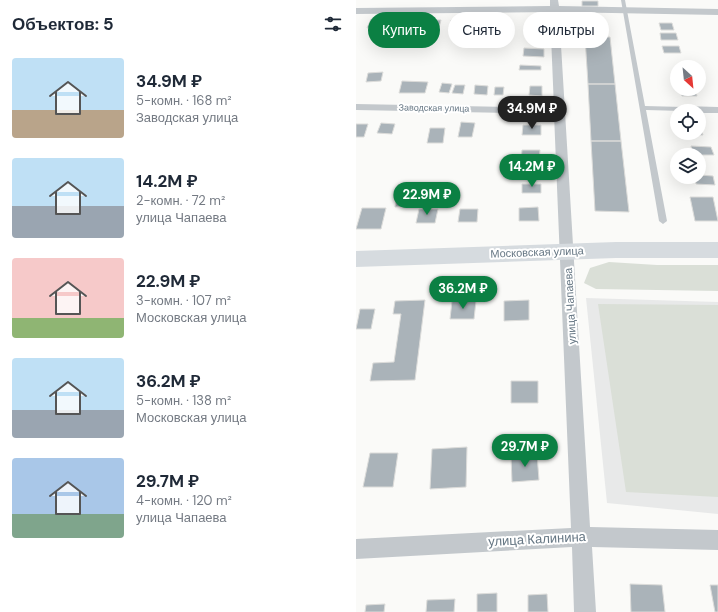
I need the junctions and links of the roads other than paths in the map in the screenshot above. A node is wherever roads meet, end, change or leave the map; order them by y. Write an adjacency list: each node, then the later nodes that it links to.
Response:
1 (623, 0): 3 (lane)
2 (554, 4): 3 (street); 4 (street); 11 (street, улица Чапаева)
3 (624, 10): 5 (street); 7 (lane)
4 (356, 11)
5 (718, 12)
6 (356, 107): 11 (street, Заводская улица)
7 (642, 108): 8 (lane); 12 (lane)
8 (670, 109)
9 (706, 110): 10 (street)
10 (718, 110)
11 (560, 111): 14 (street, улица Чапаева)
12 (662, 221)
13 (718, 250): 14 (main road, Московская улица)
14 (567, 251): 15 (main road, Московская улица); 16 (street, улица Чапаева)
15 (356, 259)
16 (582, 537): 17 (street, улица Калинина); 18 (street, улица Калинина); 19 (street, улица Чапаева)
17 (718, 540)
18 (356, 548)
19 (585, 612)

